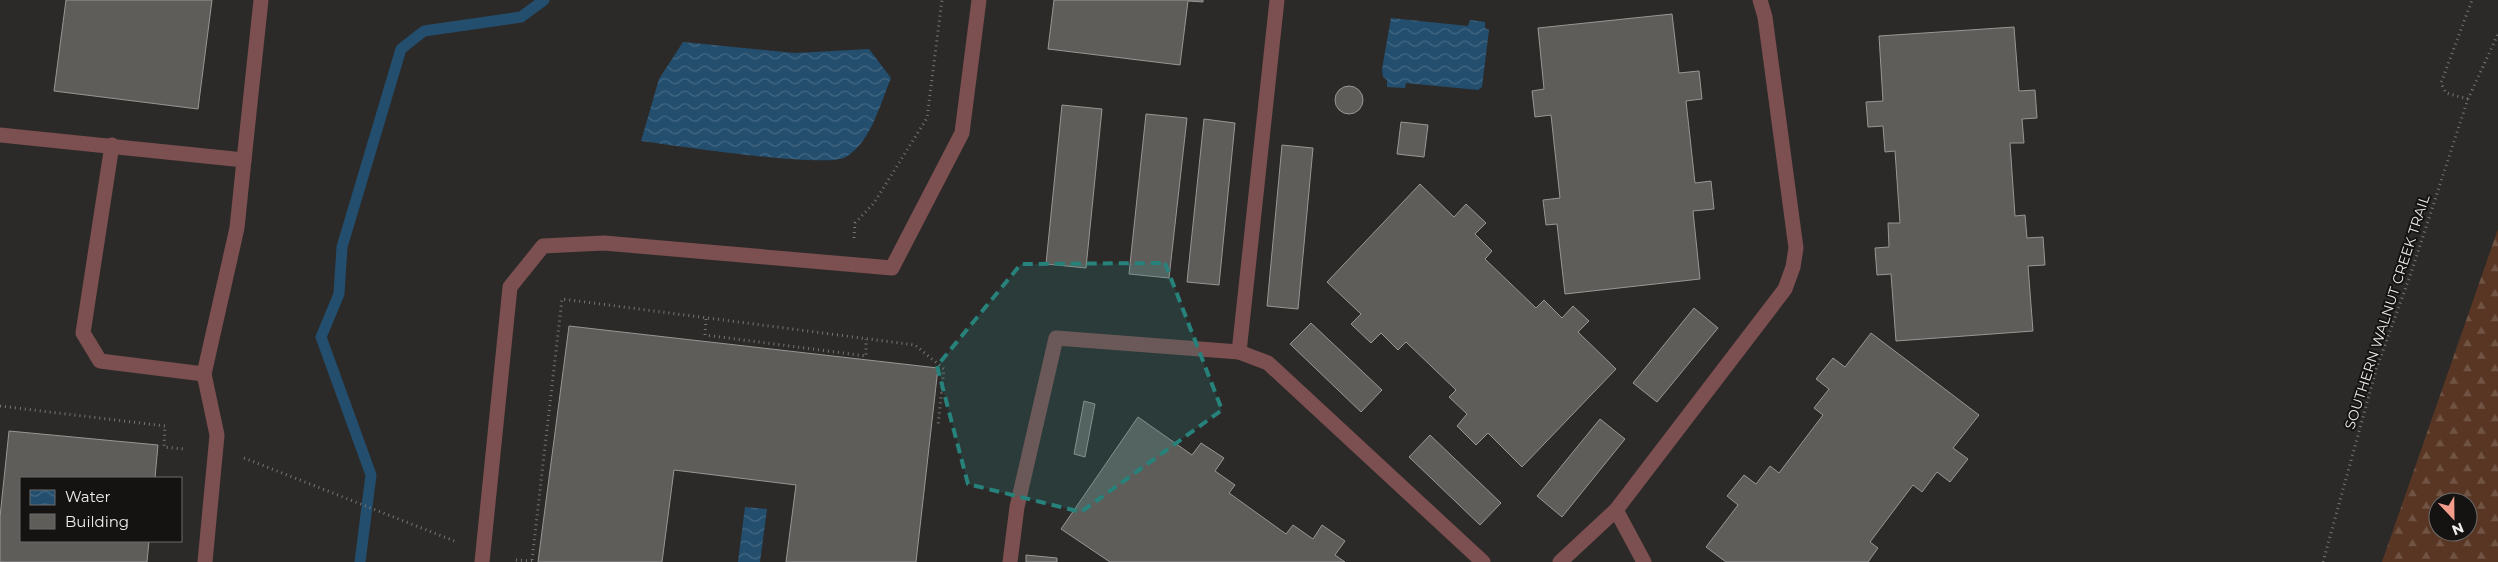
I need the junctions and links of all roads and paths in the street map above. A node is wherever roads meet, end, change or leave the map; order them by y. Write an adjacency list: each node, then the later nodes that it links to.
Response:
1 (261, 0): 11 (lane)
2 (942, 0): 12 (path)
3 (979, 0): 26 (lane)
4 (1277, 0): 15 (lane)
5 (1760, 0): 21 (lane)
6 (2472, 0): 8 (path)
7 (2498, 34): 8 (path, SOUTHERN WALNUT CREEK TRAIL)
8 (2468, 98): 31 (path, SOUTHERN WALNUT CREEK TRAIL)
9 (0, 135): 10 (lane)
10 (112, 145): 11 (lane); 16 (lane)
11 (244, 160): 16 (lane)
12 (853, 246)
13 (706, 319): 14 (path); 14 (path); 24 (path)
14 (866, 339): 18 (path)
15 (1239, 352): 27 (lane); 28 (lane)
16 (204, 374): 25 (lane)
17 (0, 406): 19 (path)
18 (938, 425)
19 (183, 449)
20 (242, 457): 22 (path)
21 (1616, 510): 29 (lane); 30 (lane)
22 (451, 540)
23 (516, 560): 24 (path)
24 (532, 561)
25 (205, 562)
26 (482, 562)
27 (1010, 562)
28 (1482, 562)
29 (1560, 562)
30 (1644, 562)
31 (2323, 562)

